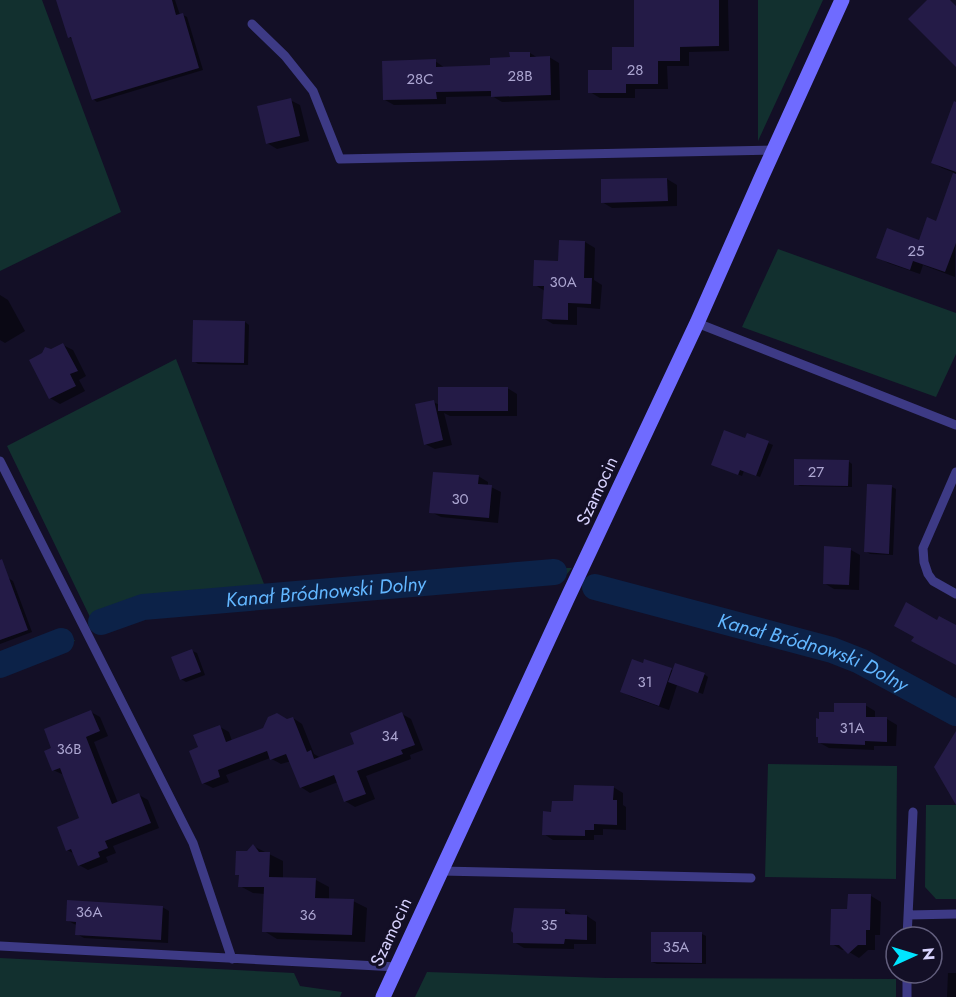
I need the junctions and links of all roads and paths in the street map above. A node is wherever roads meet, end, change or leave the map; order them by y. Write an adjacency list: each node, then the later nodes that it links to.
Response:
1 (842, 0): 3 (street, Szamocin)
2 (252, 24): 3 (lane)
3 (775, 150): 4 (street, Szamocin)
4 (697, 323): 5 (lane); 10 (street, Szamocin)
5 (956, 425)
6 (0, 461): 16 (lane)
7 (956, 472): 8 (lane)
8 (956, 594)
9 (913, 812): 13 (lane)
10 (441, 871): 11 (lane); 17 (street, Szamocin)
11 (751, 879)
12 (956, 914): 13 (lane)
13 (908, 915): 14 (lane)
14 (908, 925)
15 (0, 946): 16 (lane)
16 (232, 959): 17 (lane)
17 (397, 967): 18 (street, Szamocin)
18 (383, 997)

